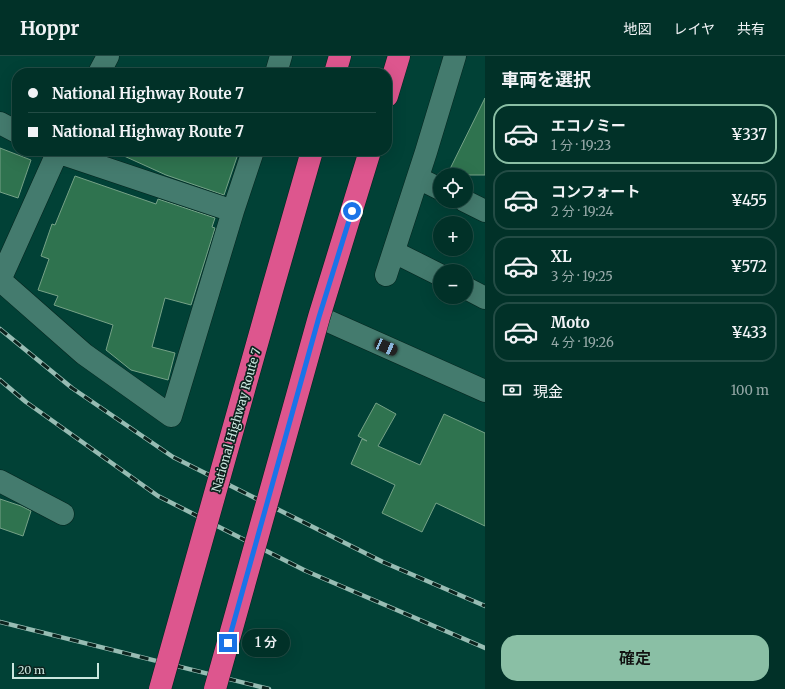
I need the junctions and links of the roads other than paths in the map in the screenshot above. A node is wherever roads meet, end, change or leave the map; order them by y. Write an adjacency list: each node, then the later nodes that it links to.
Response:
1 (108, 56): 6 (street)
2 (281, 56): 7 (street)
3 (340, 56): 8 (highway)
4 (399, 56): 9 (highway)
5 (455, 56): 17 (street)
6 (102, 68)
7 (277, 68)
8 (336, 68)
9 (392, 79)
10 (0, 123): 11 (street)
11 (12, 129)
12 (54, 156): 25 (street)
13 (68, 156): 20 (street)
14 (251, 156): 20 (street)
15 (311, 156): 32 (highway, National Highway Route 7, bridge)
16 (368, 156): 28 (highway, bridge)
17 (418, 178): 18 (street); 22 (street)
18 (433, 186)
19 (473, 205): 21 (street)
20 (233, 211): 25 (street)
21 (485, 211)
22 (394, 252): 23 (street); 24 (street)
23 (433, 272)
24 (386, 275)
25 (0, 280)
26 (473, 292): 27 (street)
27 (485, 298)
28 (319, 317): 29 (street); 33 (highway, bridge)
29 (485, 392)
30 (0, 481): 31 (street)
31 (63, 514)
32 (160, 689)
33 (215, 689)

